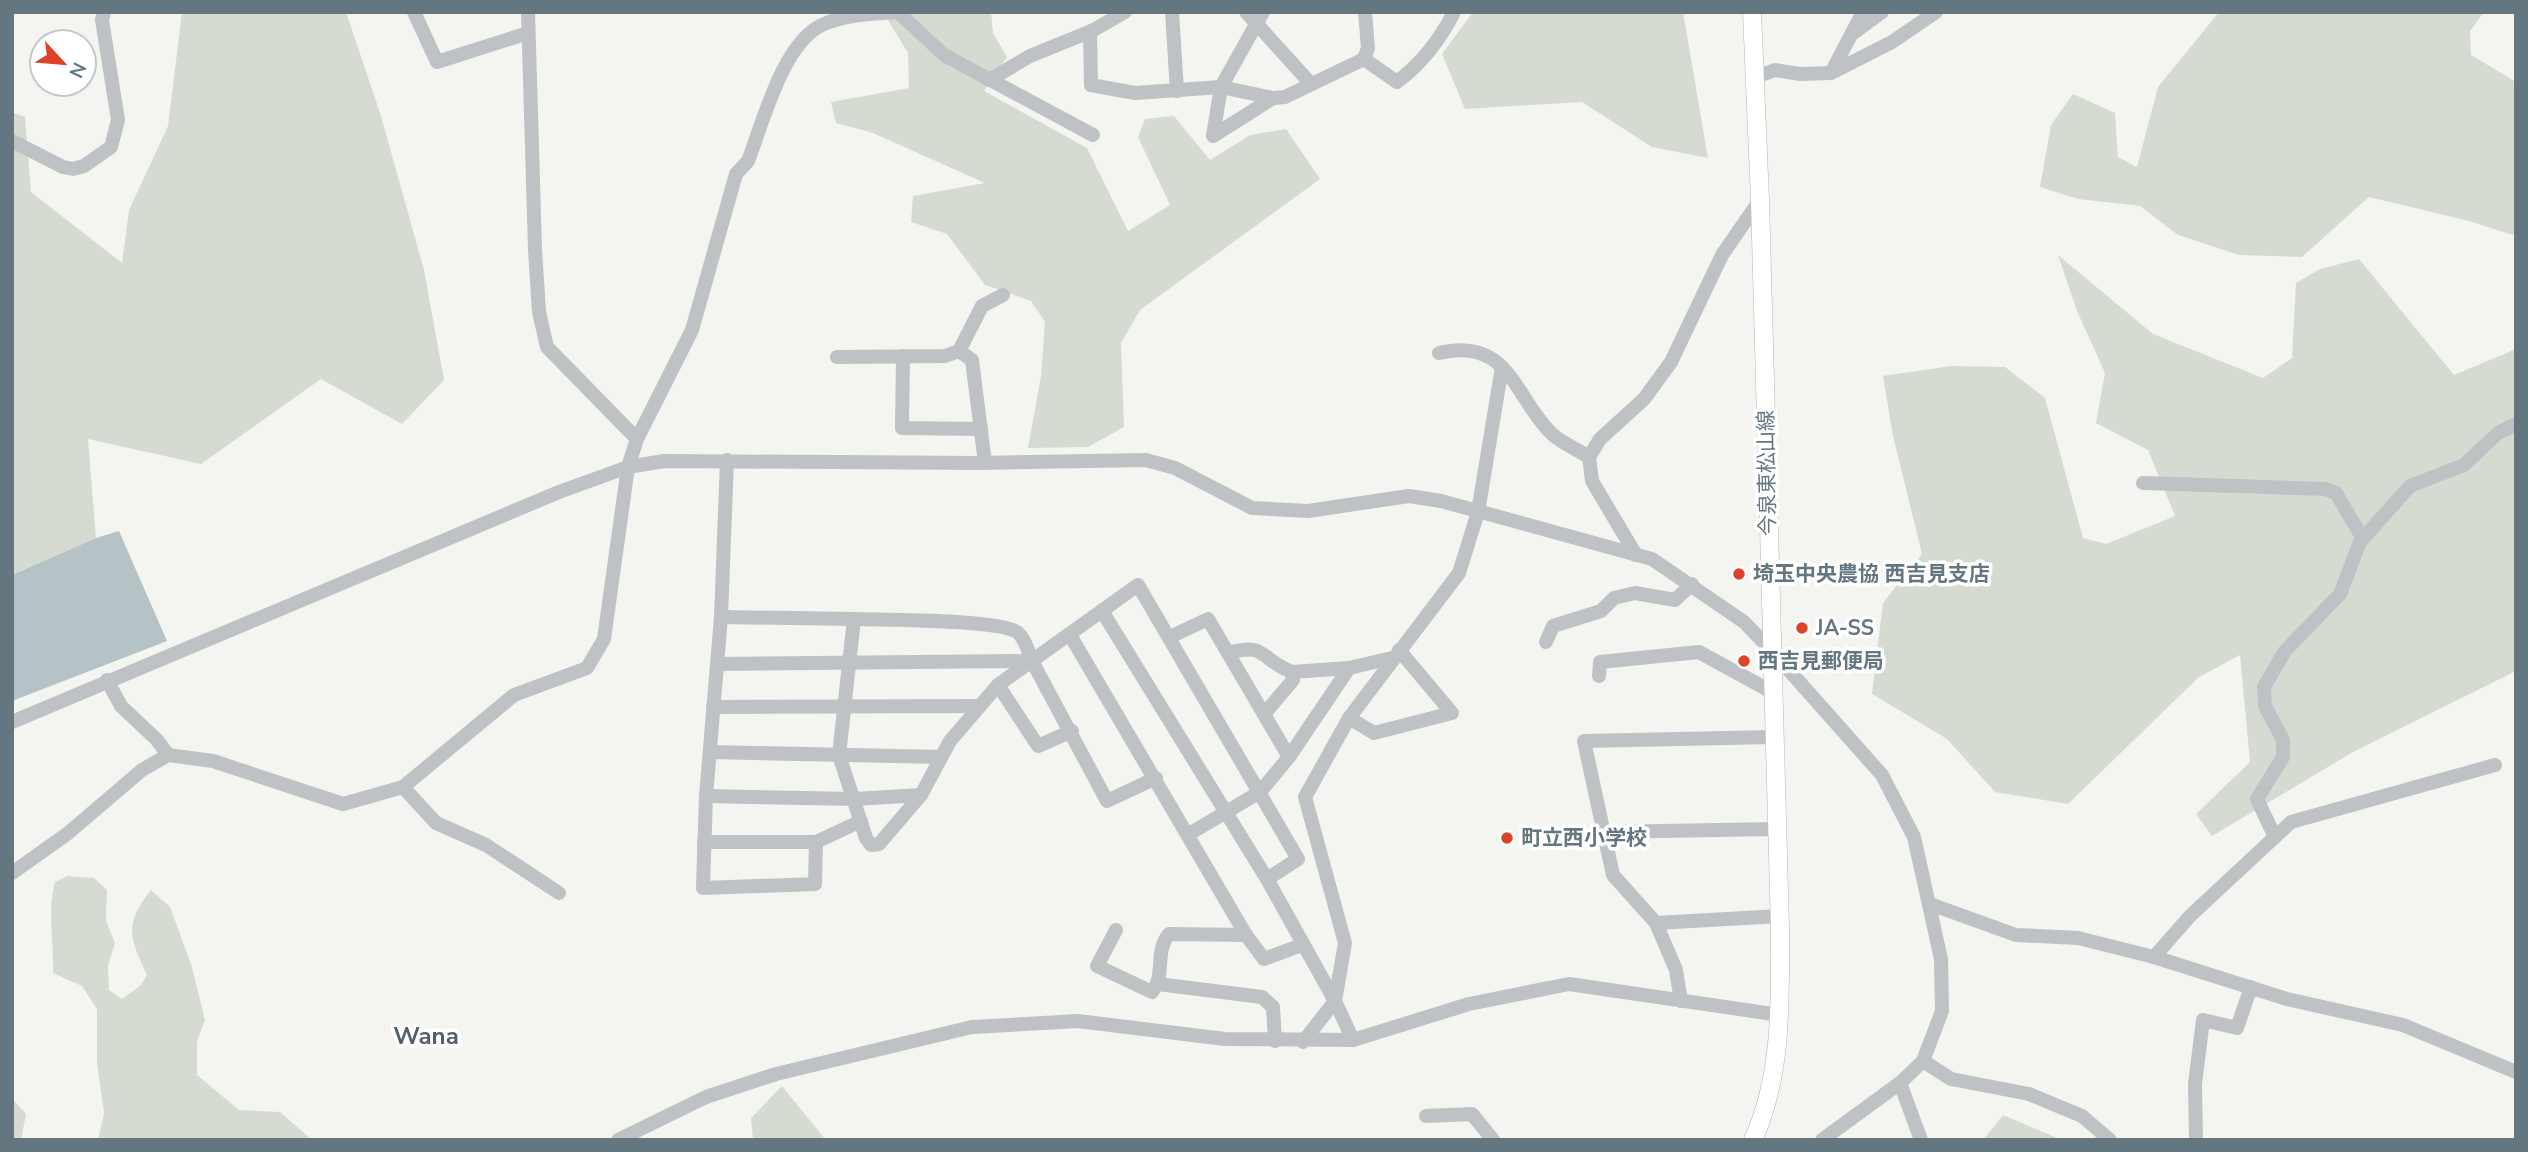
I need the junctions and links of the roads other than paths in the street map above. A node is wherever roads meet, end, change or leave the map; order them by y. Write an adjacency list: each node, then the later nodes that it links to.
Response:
1 (104, 12): 26 (street)
2 (414, 12): 15 (street)
3 (528, 12): 15 (street)
4 (898, 12): 20 (street); 36 (street)
5 (1125, 12): 14 (street)
6 (1172, 12): 23 (street)
7 (1365, 12): 17 (street)
8 (1454, 12): 17 (street)
9 (1752, 12): 19 (main road, 今泉東松山線)
10 (1863, 12): 16 (street)
11 (1882, 12): 16 (street)
12 (1936, 12): 18 (street)
13 (1255, 16): 21 (street); 22 (street)
14 (1094, 30): 20 (street); 23 (street)
15 (528, 33): 36 (street)
16 (1851, 35): 18 (street)
17 (1364, 59): 21 (street)
18 (1831, 73): 19 (street)
19 (1754, 78): 27 (main road, 今泉東松山線)
20 (989, 80): 25 (street)
21 (1311, 84): 24 (street)
22 (1221, 87): 23 (street); 24 (street); 24 (street)
23 (1177, 91)
24 (1273, 98)
25 (1093, 135)
26 (12, 141)
27 (1760, 201): 37 (street); 52 (main road, 今泉東松山線)
28 (1003, 295): 29 (street)
29 (959, 351): 31 (street); 35 (street)
30 (1440, 353): 33 (street)
31 (903, 356): 32 (street); 35 (street)
32 (837, 357)
33 (1502, 367): 37 (street); 42 (street)
34 (2516, 424): 43 (street)
35 (981, 429): 39 (street)
36 (637, 439): 40 (street)
37 (1589, 457): 44 (street)
38 (727, 460): 39 (street); 40 (street); 47 (street)
39 (985, 463): 42 (street)
40 (628, 467): 61 (street); 79 (street)
41 (2143, 483): 43 (street)
42 (1478, 512): 44 (street); 54 (street)
43 (2363, 539): 89 (street)
44 (1636, 555): 45 (street)
45 (1692, 584): 51 (street); 52 (street)
46 (1102, 611): 49 (street); 50 (street); 84 (street)
47 (721, 617): 48 (street); 56 (street)
48 (853, 619): 55 (street); 57 (street)
49 (1070, 635): 55 (street); 78 (street)
50 (1170, 637): 53 (street); 80 (street)
51 (1546, 642)
52 (1771, 650): 63 (main road, 今泉東松山線); 95 (street)
53 (1228, 653): 59 (street); 67 (street)
54 (1396, 654): 58 (street); 68 (street); 68 (street)
55 (1032, 660): 57 (street); 62 (street); 70 (street)
56 (717, 663): 57 (street); 65 (street)
57 (849, 663): 66 (street)
58 (1349, 668): 59 (street); 76 (street)
59 (1292, 672): 67 (street)
60 (1599, 676): 63 (street)
61 (107, 680): 69 (street); 73 (street)
62 (999, 685): 64 (street); 70 (street)
63 (1772, 692): 71 (main road, 今泉東松山線)
64 (980, 706): 66 (street); 75 (street)
65 (713, 707): 66 (street); 72 (street)
66 (844, 707): 74 (street)
67 (1265, 713): 76 (street)
68 (1349, 718): 104 (street)
69 (12, 722)
70 (1072, 731): 78 (street)
71 (1773, 737): 86 (main road, 今泉東松山線); 87 (street)
72 (710, 752): 74 (street); 82 (street)
73 (168, 755): 79 (street); 92 (street)
74 (839, 755): 75 (street); 83 (street)
75 (941, 757): 81 (street)
76 (1289, 757): 80 (street)
77 (2495, 765): 89 (street)
78 (1156, 778): 88 (street)
79 (403, 787): 94 (street)
80 (1260, 792): 84 (street); 93 (street)
81 (921, 795): 83 (street); 85 (street)
82 (706, 796): 83 (street); 90 (street)
83 (855, 800): 85 (street)
84 (1224, 813): 88 (street); 93 (street)
85 (861, 821): 91 (street)
86 (1776, 829): 87 (street); 96 (main road, 今泉東松山線)
87 (1604, 832): 97 (street)
88 (1189, 834): 99 (street)
89 (2276, 837): 101 (street)
90 (704, 842): 91 (street); 91 (street)
91 (816, 842)
92 (12, 873)
93 (1267, 879): 100 (street)
94 (559, 893)
95 (1930, 904): 101 (street); 110 (street)
96 (1780, 916): 97 (street); 106 (main road, 今泉東松山線)
97 (1656, 923): 105 (street)
98 (1116, 930): 102 (street)
99 (1246, 936): 100 (street); 102 (street)
100 (1302, 945): 104 (street)
101 (2154, 957): 103 (street)
102 (1158, 984): 108 (street)
103 (2251, 987): 111 (street); 120 (street)
104 (1335, 1001): 107 (street); 109 (street)
105 (1681, 1001): 106 (street); 107 (street)
106 (1780, 1015): 116 (main road, 今泉東松山線)
107 (1353, 1040): 109 (street)
108 (1275, 1041): 109 (street); 114 (street)
109 (1303, 1042)
110 (1923, 1061): 112 (street); 119 (street)
111 (2516, 1072)
112 (1900, 1083): 117 (street); 118 (street)
113 (1426, 1116): 115 (street)
114 (618, 1140)
115 (1493, 1140)
116 (1753, 1140)
117 (1822, 1140)
118 (1921, 1140)
119 (2110, 1140)
120 (2196, 1140)

